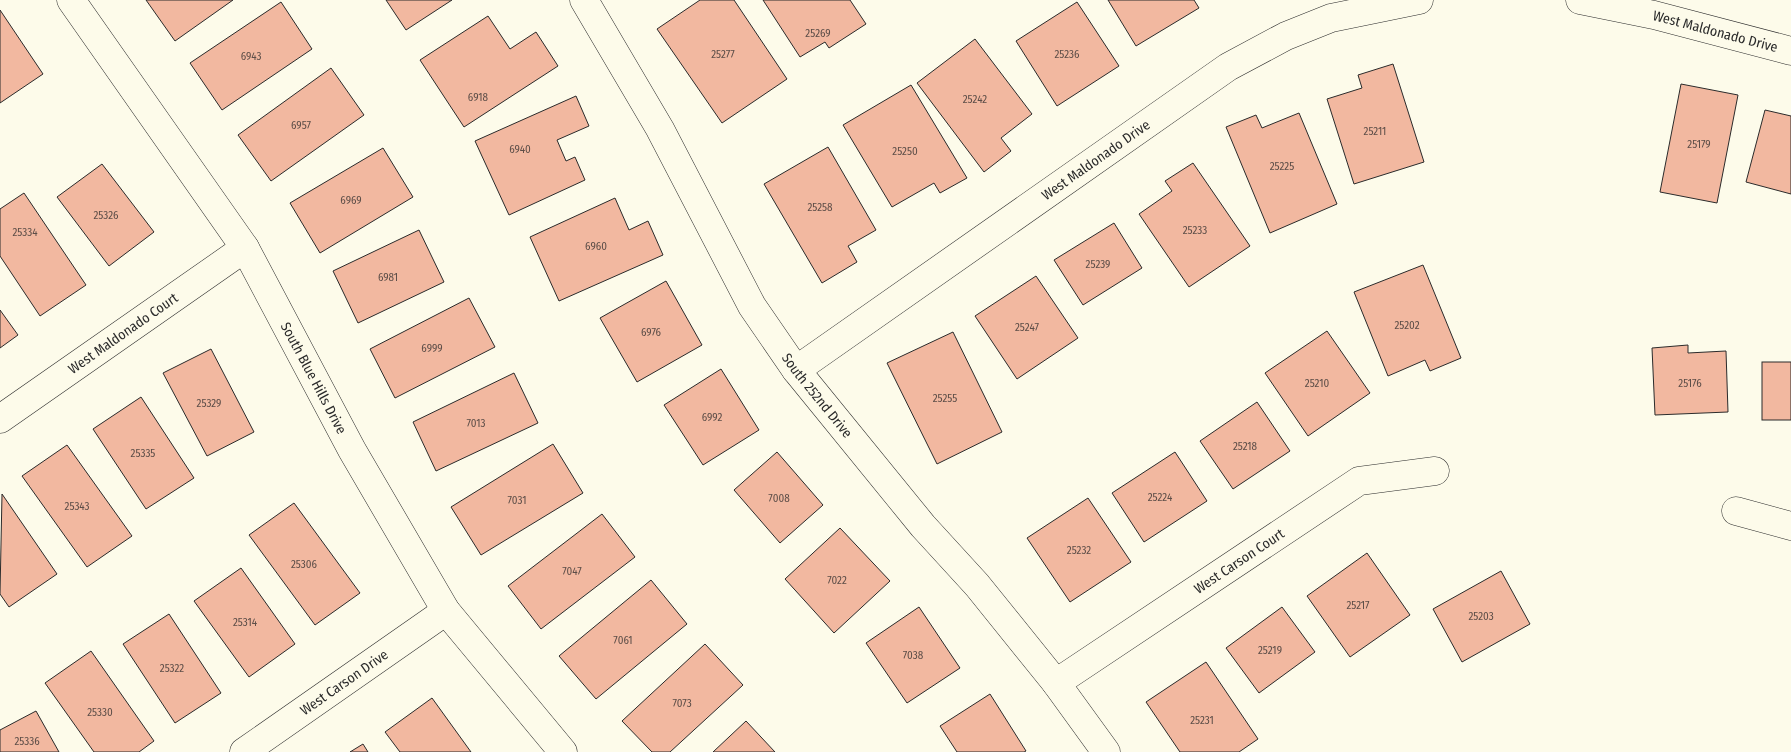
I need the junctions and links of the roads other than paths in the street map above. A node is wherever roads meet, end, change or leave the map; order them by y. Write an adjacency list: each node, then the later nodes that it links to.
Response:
1 (71, 0): 6 (street, South Blue Hills Drive)
2 (1419, 0): 7 (street, West Maldonado Drive)
3 (1580, 0): 5 (street, West Maldonado Drive)
4 (592, 3): 7 (street, South 252nd Drive)
5 (1791, 51)
6 (245, 248): 8 (street, West Maldonado Court); 12 (street, South Blue Hills Drive)
7 (796, 370): 13 (street, South 252nd Drive)
8 (0, 419)
9 (1435, 471): 13 (street, West Carson Court)
10 (1736, 511): 11 (street)
11 (1791, 526)
12 (446, 611): 14 (street, West Carson Drive); 15 (street, South Blue Hills Drive)
13 (1056, 683): 16 (street, South 252nd Drive)
14 (244, 752)
15 (563, 752)
16 (1106, 752)

